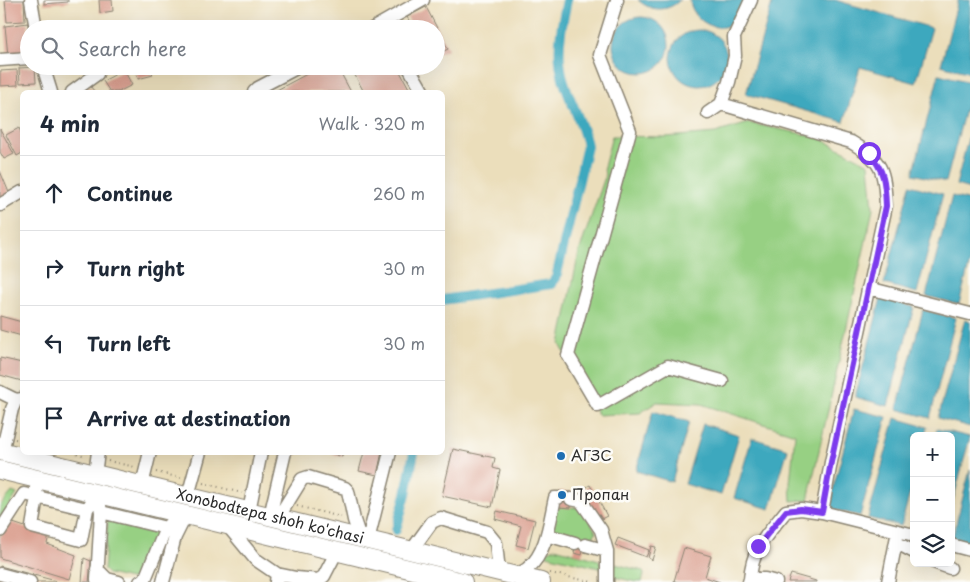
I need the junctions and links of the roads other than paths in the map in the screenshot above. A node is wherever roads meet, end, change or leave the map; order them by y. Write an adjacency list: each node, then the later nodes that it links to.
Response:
1 (31, 0): 5 (street)
2 (423, 0): 6 (street)
3 (617, 0): 23 (street)
4 (751, 0): 17 (street)
5 (34, 20)
6 (395, 20)
7 (20, 59): 8 (street)
8 (0, 60)
9 (45, 75): 13 (street)
10 (96, 75): 14 (street)
11 (283, 75): 15 (street)
12 (413, 75): 16 (street)
13 (49, 90)
14 (75, 90)
15 (256, 90)
16 (422, 90)
17 (721, 104): 18 (street); 21 (street)
18 (708, 113)
19 (20, 193): 20 (street)
20 (0, 205)
21 (868, 288): 22 (street); 46 (street)
22 (970, 314)
23 (722, 381)
24 (0, 392): 25 (street)
25 (19, 400): 26 (street)
26 (1, 451): 27 (highway, Xonobodtepa shoh ko'chasi)
27 (20, 454)
28 (98, 455): 37 (street)
29 (149, 455): 39 (street)
30 (199, 455): 41 (street)
31 (261, 455): 44 (street)
32 (284, 455): 48 (street)
33 (389, 455): 56 (street)
34 (37, 456): 35 (highway, Xonobodtepa shoh ko'chasi)
35 (62, 459): 37 (highway, Xonobodtepa shoh ko'chasi)
36 (0, 470): 38 (highway, Xonobodtepa shoh ko'chasi)
37 (95, 474): 39 (highway, Xonobodtepa shoh ko'chasi)
38 (34, 478): 40 (highway, Xonobodtepa shoh ko'chasi); 42 (street)
39 (142, 485): 41 (highway, Xonobodtepa shoh ko'chasi)
40 (97, 494): 43 (street); 45 (street); 47 (highway, Xonobodtepa shoh ko'chasi)
41 (188, 496): 44 (highway, Xonobodtepa shoh ko'chasi)
42 (37, 497): 43 (street); 43 (street); 52 (street)
43 (88, 509)
44 (249, 511): 48 (highway, Xonobodtepa shoh ko'chasi)
45 (101, 512): 50 (street); 65 (street)
46 (822, 512): 55 (street); 67 (street)
47 (182, 514): 49 (highway, Xonobodtepa shoh ko'chasi); 50 (street); 73 (street)
48 (274, 517): 51 (highway, Xonobodtepa shoh ko'chasi); 56 (street)
49 (227, 525): 59 (highway, Xonobodtepa shoh ko'chasi); 66 (street)
50 (166, 528): 68 (street)
51 (324, 530): 56 (highway, Xonobodtepa shoh ko'chasi); 59 (highway)
52 (0, 531)
53 (547, 535): 62 (street); 62 (street); 63 (street)
54 (910, 536): 55 (street)
55 (897, 537): 58 (street); 78 (street)
56 (364, 539): 61 (highway, Xonobodtepa shoh ko'chasi)
57 (955, 546): 60 (street)
58 (910, 548)
59 (329, 550): 69 (street); 74 (highway, Xonobodtepa shoh ko'chasi)
60 (970, 550)
61 (411, 551): 63 (highway, Xonobodtepa shoh ko'chasi); 63 (street)
62 (607, 551): 76 (street)
63 (507, 574): 75 (highway, Xonobodtepa shoh ko'chasi)
64 (0, 576): 70 (street); 71 (street)
65 (97, 578): 72 (street)
66 (276, 578): 69 (street)
67 (750, 580): 77 (street)
68 (143, 581)
69 (319, 581)
70 (15, 582)
71 (30, 582)
72 (119, 582)
73 (163, 582)
74 (463, 582)
75 (540, 582)
76 (607, 582)
77 (776, 582)
78 (888, 582)

